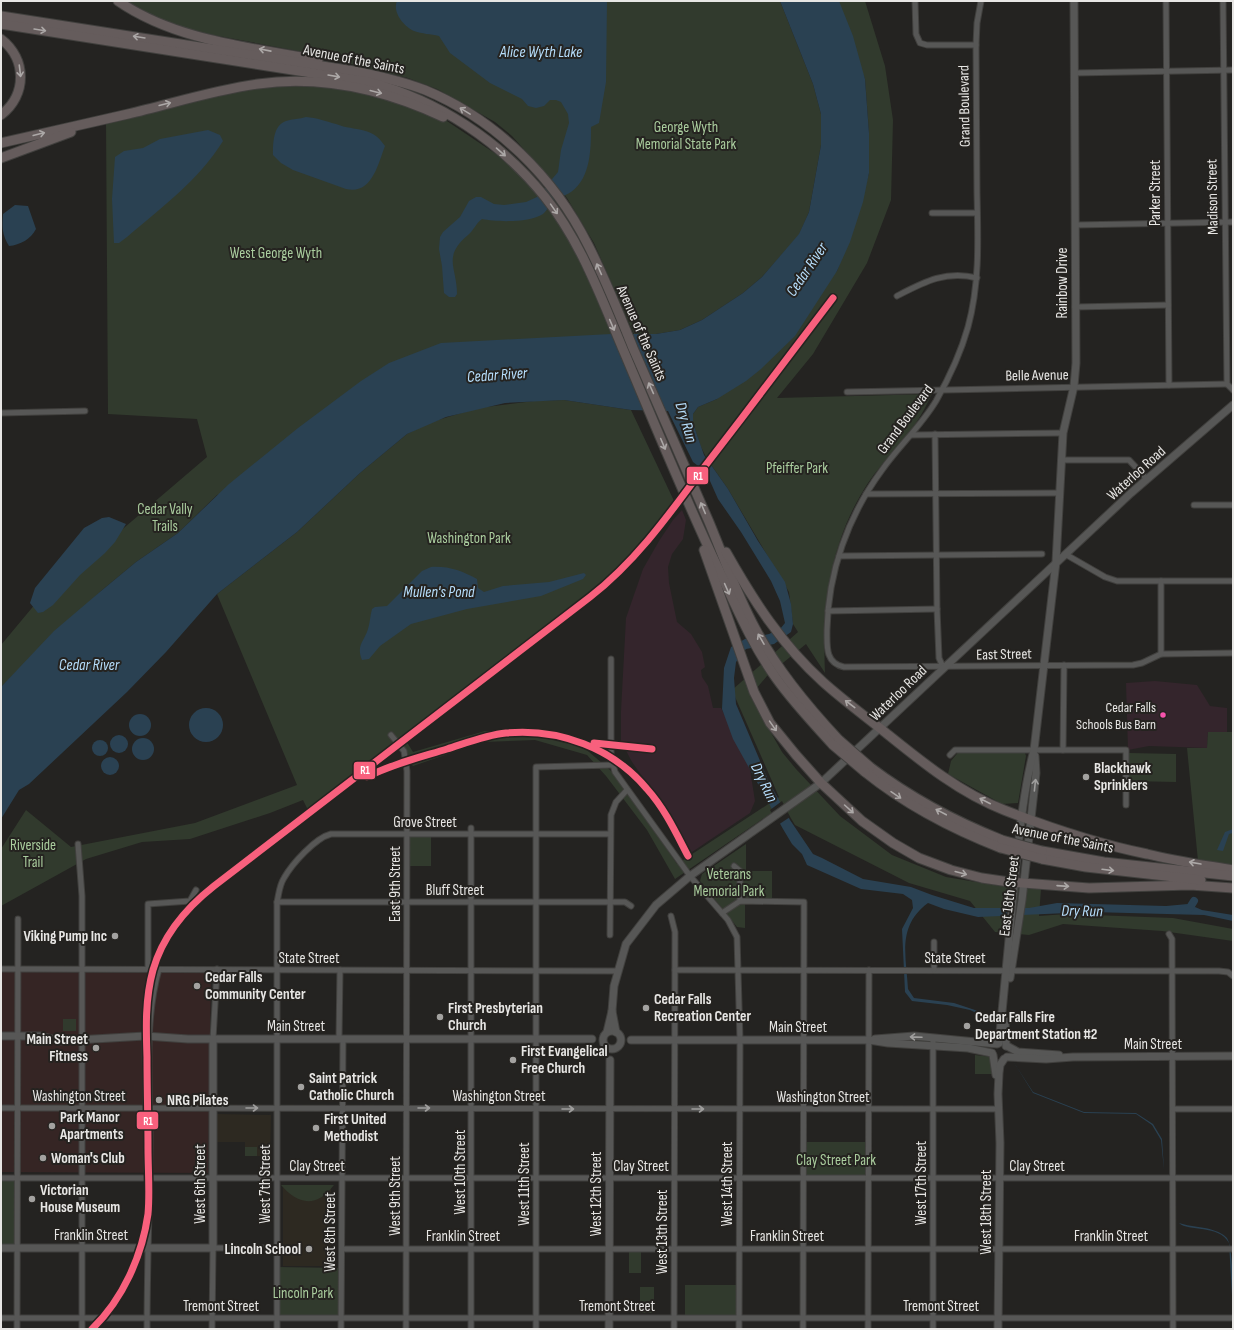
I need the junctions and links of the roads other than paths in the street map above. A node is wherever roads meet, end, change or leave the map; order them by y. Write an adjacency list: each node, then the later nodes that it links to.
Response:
1 (118, 1): 15 (highway, one-way to 1)
2 (915, 1): 10 (street)
3 (981, 1): 10 (street, Grand Boulevard)
4 (1073, 1): 14 (main road, Rainbow Drive)
5 (1166, 1): 13 (street, Parker Street)
6 (1223, 1): 11 (street, Madison Street)
7 (1, 16): 15 (highway, Avenue of the Saints, one-way to 7)
8 (1, 24): 18 (highway, Avenue of the Saints, one-way to 18)
9 (1, 39): 17 (highway, one-way to 17)
10 (976, 45): 22 (street, Grand Boulevard)
11 (1223, 70): 12 (street); 13 (street); 23 (street, Madison Street)
12 (1233, 70)
13 (1166, 71): 14 (street); 25 (street, Parker Street)
14 (1074, 73): 26 (main road, Rainbow Drive)
15 (425, 90): 51 (highway, Avenue of the Saints, one-way to 15)
16 (127, 114): 18 (highway, one-way to 18); 19 (highway, one-way to 16); 20 (highway)
17 (1, 115)
18 (483, 136): 48 (highway, Avenue of the Saints, one-way to 48)
19 (1, 143)
20 (1, 158)
21 (932, 213): 22 (street)
22 (977, 213): 27 (street, Grand Boulevard)
23 (1224, 222): 24 (street); 25 (street); 31 (street, Madison Street)
24 (1233, 222)
25 (1168, 223): 26 (street); 29 (street, Parker Street)
26 (1075, 224): 30 (main road, Rainbow Drive)
27 (977, 278): 28 (street); 34 (street, Grand Boulevard)
28 (897, 296)
29 (1168, 305): 30 (street); 32 (street, Parker Street)
30 (1075, 307): 33 (main road, Rainbow Drive)
31 (1227, 384): 32 (street, Belle Avenue); 35 (street)
32 (1169, 385): 33 (street, Belle Avenue)
33 (1074, 386): 34 (street, Belle Avenue); 40 (main road, Rainbow Drive)
34 (942, 389): 36 (street, Belle Avenue); 42 (street, Grand Boulevard)
35 (1233, 390)
36 (847, 392)
37 (1232, 409): 44 (main road, Waterloo Road)
38 (85, 411): 39 (street)
39 (1, 413)
40 (1063, 433): 41 (street); 43 (main road, Rainbow Drive)
41 (935, 434): 42 (street); 47 (street)
42 (912, 435): 46 (street, Grand Boulevard)
43 (1061, 460): 44 (street); 45 (main road, Rainbow Drive)
44 (1147, 479): 53 (main road, Waterloo Road)
45 (1059, 493): 47 (street); 56 (main road, Rainbow Drive)
46 (866, 494): 47 (street); 55 (street, Grand Boulevard)
47 (936, 494): 54 (street)
48 (685, 498): 68 (highway, Avenue of the Saints, one-way to 68); 75 (highway, one-way to 75)
49 (1194, 505): 50 (street)
50 (1233, 505)
51 (710, 526): 68 (highway, Avenue of the Saints, one-way to 51); 69 (highway, one-way to 51)
52 (1042, 554): 54 (street)
53 (1065, 554): 56 (main road, Waterloo Road); 58 (street)
54 (936, 555): 55 (street); 59 (street)
55 (839, 556): 60 (street, Grand Boulevard)
56 (1056, 562): 64 (main road, East 18th Street); 67 (main road, Waterloo Road)
57 (1233, 580): 58 (street)
58 (1161, 581): 62 (street)
59 (937, 609): 60 (street); 67 (street)
60 (828, 611): 66 (street, Grand Boulevard)
61 (1233, 653): 62 (street)
62 (1161, 654): 65 (street, East Street)
63 (611, 659): 74 (street)
64 (1044, 665): 65 (street, East Street); 67 (street, East Street); 71 (main road, East 18th Street)
65 (1064, 665): 72 (street)
66 (844, 667): 67 (street, East Street)
67 (943, 667): 69 (main road, Waterloo Road)
68 (778, 674): 85 (highway, Avenue of the Saints, bridge)
69 (880, 728): 75 (main road, Waterloo Road); 78 (highway, one-way to 69)
70 (391, 735): 81 (street, East 9th Street)
71 (1034, 750): 72 (street); 73 (street); 78 (main road, East 18th Street); 79 (main road, East 18th Street, one-way to 71)
72 (1063, 750): 77 (street)
73 (950, 755)
74 (612, 765): 76 (street, West 14th Street); 82 (street, West 11th Street)
75 (821, 783): 88 (main road, Waterloo Road); 90 (highway, one-way to 90)
76 (626, 790): 83 (street); 88 (street, West 14th Street)
77 (1126, 805)
78 (1022, 816): 79 (highway); 90 (main road, East 18th Street)
79 (1031, 820): 87 (highway, one-way to 79); 91 (main road, East 18th Street)
80 (471, 831): 81 (street, Grove Street); 82 (street, Grove Street); 99 (street, West 10th Street)
81 (407, 834): 97 (street, Grove Street); 98 (street, East 9th Street)
82 (536, 834): 83 (street, Grove Street); 95 (street, West 11th Street)
83 (610, 834): 100 (street)
84 (78, 844): 110 (street)
85 (1042, 855): 89 (highway, Avenue of the Saints); 92 (highway, Avenue of the Saints, one-way to 92)
86 (734, 866): 96 (street)
87 (1233, 870)
88 (690, 876): 102 (street, West 14th Street); 119 (main road, Waterloo Road)
89 (1233, 876)
90 (1014, 882): 91 (highway); 125 (main road, East 18th Street)
91 (1025, 883): 93 (highway, one-way to 93); 125 (main road, East 18th Street)
92 (1233, 884)
93 (1233, 888)
94 (196, 890): 111 (street)
95 (536, 901): 99 (street, Bluff Street); 100 (street, Bluff Street); 118 (street, West 11th Street)
96 (740, 901): 102 (street); 122 (street)
97 (277, 902): 98 (street, Bluff Street); 114 (street, Grove Street)
98 (407, 902): 99 (street, Bluff Street); 116 (street, East 9th Street)
99 (471, 902): 117 (street, West 10th Street)
100 (610, 902): 101 (street, Bluff Street); 106 (street)
101 (631, 906)
102 (722, 913): 121 (street, West 14th Street)
103 (671, 916): 120 (street, West 13th Street)
104 (18, 919): 109 (street)
105 (1169, 934): 126 (street)
106 (610, 935)
107 (934, 942): 124 (street)
108 (1, 968): 109 (street, State Street)
109 (18, 969): 110 (street, State Street); 132 (street)
110 (83, 969): 111 (street, State Street); 146 (street)
111 (148, 969): 112 (street, State Street)
112 (159, 969): 113 (street, State Street); 133 (street)
113 (217, 969): 114 (street, State Street); 134 (street)
114 (277, 969): 115 (street, State Street); 135 (street, West 7th Street)
115 (340, 970): 116 (street, State Street); 136 (street, West 8th Street)
116 (407, 970): 117 (street, State Street); 137 (street, East 9th Street)
117 (472, 970): 118 (street, State Street); 138 (street, West 10th Street)
118 (536, 970): 119 (street, State Street); 139 (street, West 11th Street)
119 (617, 970): 128 (main road, Waterloo Road)
120 (675, 970): 121 (street, State Street); 142 (street, West 13th Street)
121 (739, 970): 122 (street, State Street); 143 (street, West 14th Street)
122 (804, 970): 123 (street, State Street); 144 (street)
123 (869, 970): 124 (street, State Street); 145 (street)
124 (934, 970): 125 (street, State Street)
125 (1010, 970): 126 (street, State Street); 149 (main road, East 18th Street)
126 (1172, 970): 127 (street, State Street); 154 (street)
127 (1233, 976)
128 (612, 1011): 129 (main road, Waterloo Road); 130 (main road, Waterloo Road)
129 (606, 1033): 130 (main road); 140 (main road, Main Street); 148 (main road, Waterloo Road)
130 (617, 1033): 141 (main road, Main Street); 150 (main road, Waterloo Road)
131 (1, 1036): 132 (main road, Main Street)
132 (17, 1036): 146 (main road, Main Street); 159 (street)
133 (147, 1036): 134 (main road, Main Street); 146 (main road, Main Street); 161 (street)
134 (213, 1039): 135 (main road, Main Street); 162 (main road, West 6th Street)
135 (277, 1039): 136 (main road, Main Street); 163 (street, West 7th Street)
136 (341, 1039): 137 (main road, Main Street); 164 (street, West 8th Street)
137 (408, 1039): 138 (main road, Main Street); 165 (street, West 9th Street)
138 (472, 1039): 139 (main road, Main Street); 166 (street, West 10th Street)
139 (535, 1039): 140 (main road, Main Street); 167 (street, West 11th Street)
140 (592, 1039): 148 (main road, Main Street)
141 (631, 1040): 142 (main road, Main Street); 150 (main road, Main Street)
142 (675, 1040): 143 (main road, Main Street); 169 (street, West 13th Street)
143 (740, 1040): 144 (main road, Main Street); 170 (street, West 14th Street)
144 (804, 1040): 145 (main road, Main Street); 171 (street)
145 (869, 1040): 147 (main road, Main Street); 172 (street)
146 (82, 1041): 160 (street)
147 (933, 1042): 149 (main road, Main Street); 151 (main road, Main Street); 173 (street, West 17th Street)
148 (605, 1045): 150 (main road, Main Street); 156 (main road, West 12th Street)
149 (1002, 1045): 151 (main road); 153 (main road, Main Street); 155 (main road)
150 (617, 1046): 156 (main road, West 12th Street)
151 (992, 1054): 155 (main road); 157 (main road, West 18th Street)
152 (1233, 1056): 154 (main road, Main Street)
153 (1073, 1057): 154 (main road, Main Street); 155 (main road, Main Street)
154 (1173, 1057): 175 (street)
155 (1006, 1058): 157 (main road, West 18th Street)
156 (610, 1060): 168 (main road, West 12th Street)
157 (998, 1094): 174 (main road, West 18th Street)
158 (1, 1108): 159 (street, Washington Street)
159 (17, 1108): 160 (street, Washington Street); 178 (street)
160 (82, 1108): 161 (street, Washington Street); 179 (street)
161 (148, 1108): 162 (street, Washington Street); 180 (street)
162 (213, 1108): 163 (street, Washington Street, one-way to 163); 181 (main road, West 6th Street)
163 (277, 1108): 164 (street, Washington Street); 182 (street, West 7th Street)
164 (342, 1108): 165 (street, Washington Street); 183 (street, West 8th Street)
165 (408, 1108): 166 (street, Washington Street, one-way to 166); 184 (street, West 9th Street)
166 (472, 1108): 167 (street, Washington Street); 185 (street, West 10th Street)
167 (536, 1108): 168 (street, Washington Street, one-way to 168); 186 (street, West 11th Street)
168 (609, 1109): 169 (street, Washington Street); 187 (main road, West 12th Street)
169 (674, 1109): 170 (street, Washington Street, one-way to 170); 188 (street, West 13th Street)
170 (739, 1109): 171 (street, Washington Street); 189 (street, West 14th Street)
171 (804, 1109): 172 (street, Washington Street); 190 (street)
172 (869, 1109): 173 (street, Washington Street); 191 (street)
173 (933, 1109): 174 (street, Washington Street); 192 (street, West 17th Street)
174 (998, 1109): 193 (main road, West 18th Street)
175 (1173, 1109): 176 (street); 194 (street)
176 (1233, 1109)
177 (1, 1178): 178 (street, Clay Street)
178 (17, 1178): 179 (street, Clay Street); 197 (street)
179 (82, 1178): 180 (street, Clay Street); 198 (street)
180 (148, 1178): 181 (street, Clay Street); 199 (street)
181 (212, 1178): 182 (street, Clay Street); 200 (main road, West 6th Street)
182 (277, 1178): 183 (street, Clay Street); 201 (street, West 7th Street)
183 (342, 1178): 184 (street, Clay Street); 202 (street, West 8th Street)
184 (407, 1178): 185 (street, Clay Street); 203 (street, West 9th Street)
185 (472, 1178): 186 (street, Clay Street); 204 (street, West 10th Street)
186 (536, 1178): 187 (street, Clay Street); 205 (street, West 11th Street)
187 (609, 1178): 188 (street, Clay Street); 206 (main road, West 12th Street)
188 (674, 1178): 189 (street, Clay Street); 207 (street, West 13th Street)
189 (739, 1178): 190 (street, Clay Street); 208 (street, West 14th Street)
190 (804, 1178): 191 (street, Clay Street); 209 (street)
191 (868, 1178): 192 (street, Clay Street); 210 (street)
192 (933, 1178): 193 (street, Clay Street); 211 (street, West 17th Street)
193 (999, 1178): 194 (street, Clay Street); 212 (main road, West 18th Street)
194 (1173, 1178): 195 (street, Clay Street); 213 (street)
195 (1233, 1178)
196 (1, 1248): 197 (main road, Franklin Street)
197 (17, 1248): 198 (main road, Franklin Street); 216 (street)
198 (82, 1248): 199 (main road, Franklin Street); 217 (street)
199 (147, 1248): 200 (main road, Franklin Street); 218 (street)
200 (212, 1248): 201 (street, Franklin Street); 219 (street, West 6th Street)
201 (277, 1248): 220 (street, West 7th Street)
202 (342, 1249): 203 (street, Franklin Street); 221 (street, West 8th Street)
203 (407, 1249): 204 (street, Franklin Street); 222 (street, West 9th Street)
204 (471, 1249): 205 (street, Franklin Street); 223 (street, West 10th Street)
205 (536, 1249): 206 (street, Franklin Street); 224 (street, West 11th Street)
206 (609, 1249): 207 (street, Franklin Street); 225 (main road, West 12th Street)
207 (674, 1249): 208 (street, Franklin Street); 226 (street, West 13th Street)
208 (739, 1249): 209 (street, Franklin Street); 227 (street, West 14th Street)
209 (804, 1249): 210 (street, Franklin Street); 228 (street)
210 (868, 1249): 211 (street, Franklin Street); 229 (street)
211 (933, 1249): 212 (street, Franklin Street); 230 (street, West 17th Street)
212 (999, 1249): 213 (street, Franklin Street); 231 (main road, West 18th Street)
213 (1173, 1249): 214 (street, Franklin Street); 232 (street)
214 (1231, 1249)
215 (1, 1318): 216 (street, Tremont Street)
216 (17, 1318): 217 (street, Tremont Street); 234 (street)
217 (82, 1318): 218 (street, Tremont Street); 235 (street)
218 (147, 1318): 219 (street, Tremont Street); 236 (street)
219 (212, 1318): 220 (street, Tremont Street); 237 (street, West 6th Street)
220 (277, 1318): 221 (street, Tremont Street); 238 (street, West 7th Street)
221 (341, 1318): 222 (street, Tremont Street); 239 (street, West 8th Street)
222 (406, 1318): 223 (street, Tremont Street); 240 (street, West 9th Street)
223 (471, 1318): 224 (street, Tremont Street); 241 (street, West 10th Street)
224 (536, 1318): 225 (street, Tremont Street); 242 (street, West 11th Street)
225 (609, 1318): 226 (street, Tremont Street); 243 (main road, West 12th Street)
226 (674, 1318): 227 (street, Tremont Street); 244 (street, West 13th Street)
227 (739, 1318): 228 (street, Tremont Street); 245 (street, West 14th Street)
228 (803, 1318): 229 (street, Tremont Street); 246 (street)
229 (868, 1318): 230 (street, Tremont Street); 247 (street)
230 (933, 1318): 231 (street, Tremont Street); 248 (street, West 17th Street)
231 (998, 1318): 232 (street, Tremont Street); 249 (main road, West 18th Street)
232 (1173, 1318): 233 (street, Tremont Street); 250 (street)
233 (1233, 1318)
234 (17, 1329)
235 (82, 1329)
236 (147, 1329)
237 (212, 1329)
238 (277, 1329)
239 (341, 1329)
240 (406, 1329)
241 (471, 1329)
242 (536, 1329)
243 (609, 1329)
244 (674, 1329)
245 (739, 1329)
246 (803, 1329)
247 (868, 1329)
248 (933, 1329)
249 (998, 1329)
250 (1173, 1329)

